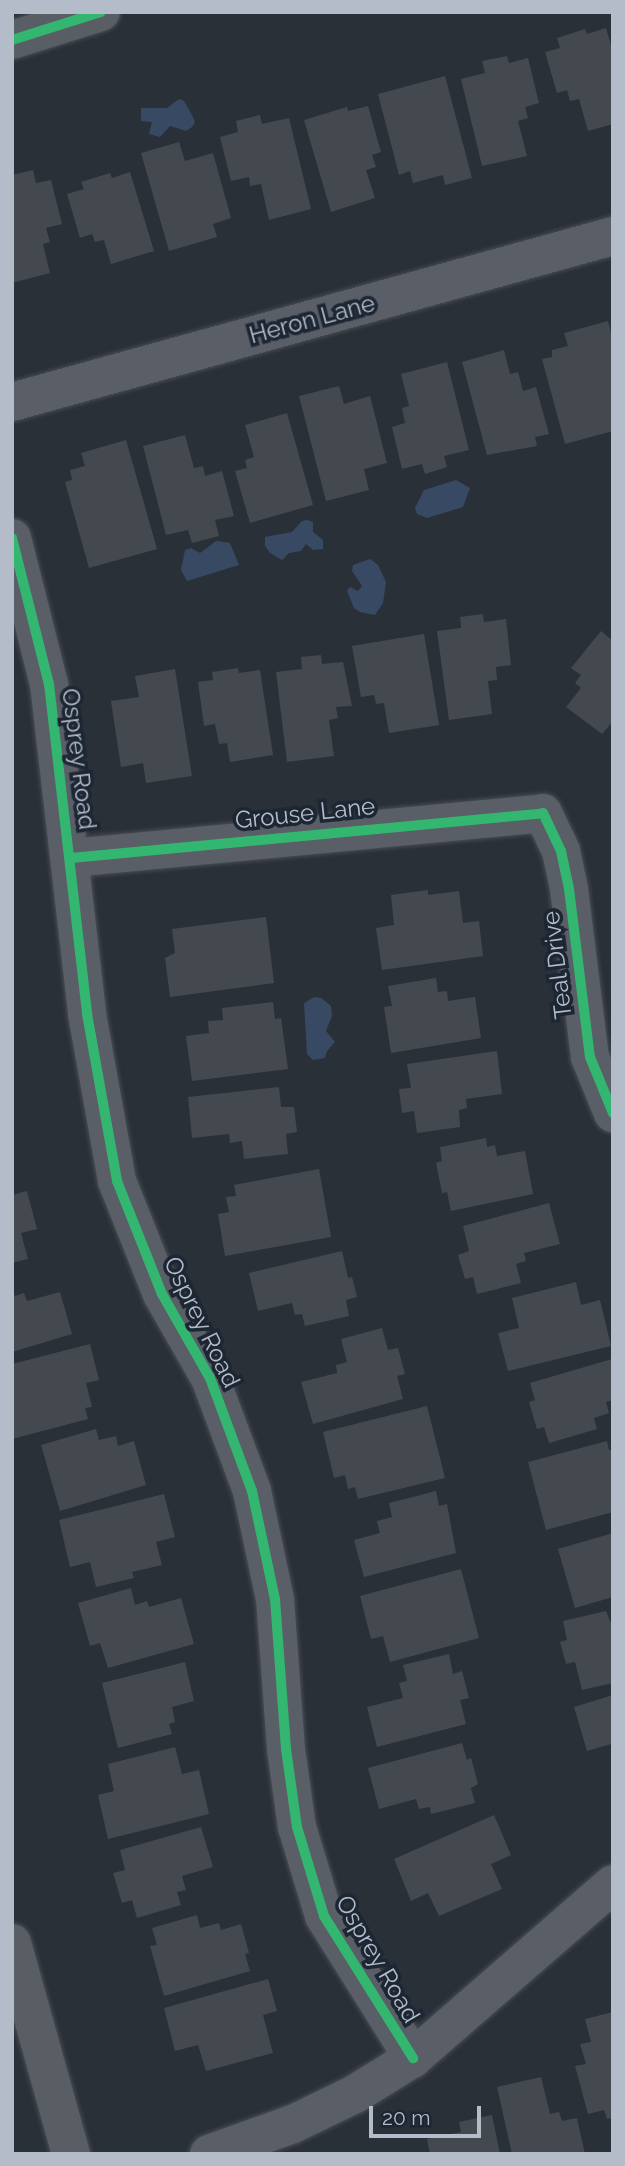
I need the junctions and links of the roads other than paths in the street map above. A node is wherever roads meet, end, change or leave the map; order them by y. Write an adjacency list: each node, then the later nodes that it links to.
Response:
1 (101, 12): 2 (street)
2 (12, 40)
3 (613, 236): 4 (street, Heron Lane)
4 (12, 402)
5 (12, 538): 7 (street, Osprey Road)
6 (543, 813): 7 (street, Grouse Lane); 8 (street, Teal Drive)
7 (71, 858): 11 (street, Osprey Road)
8 (613, 1113)
9 (613, 1884): 11 (street)
10 (12, 1943): 12 (street)
11 (413, 2058): 13 (street)
12 (71, 2154)
13 (209, 2154)

